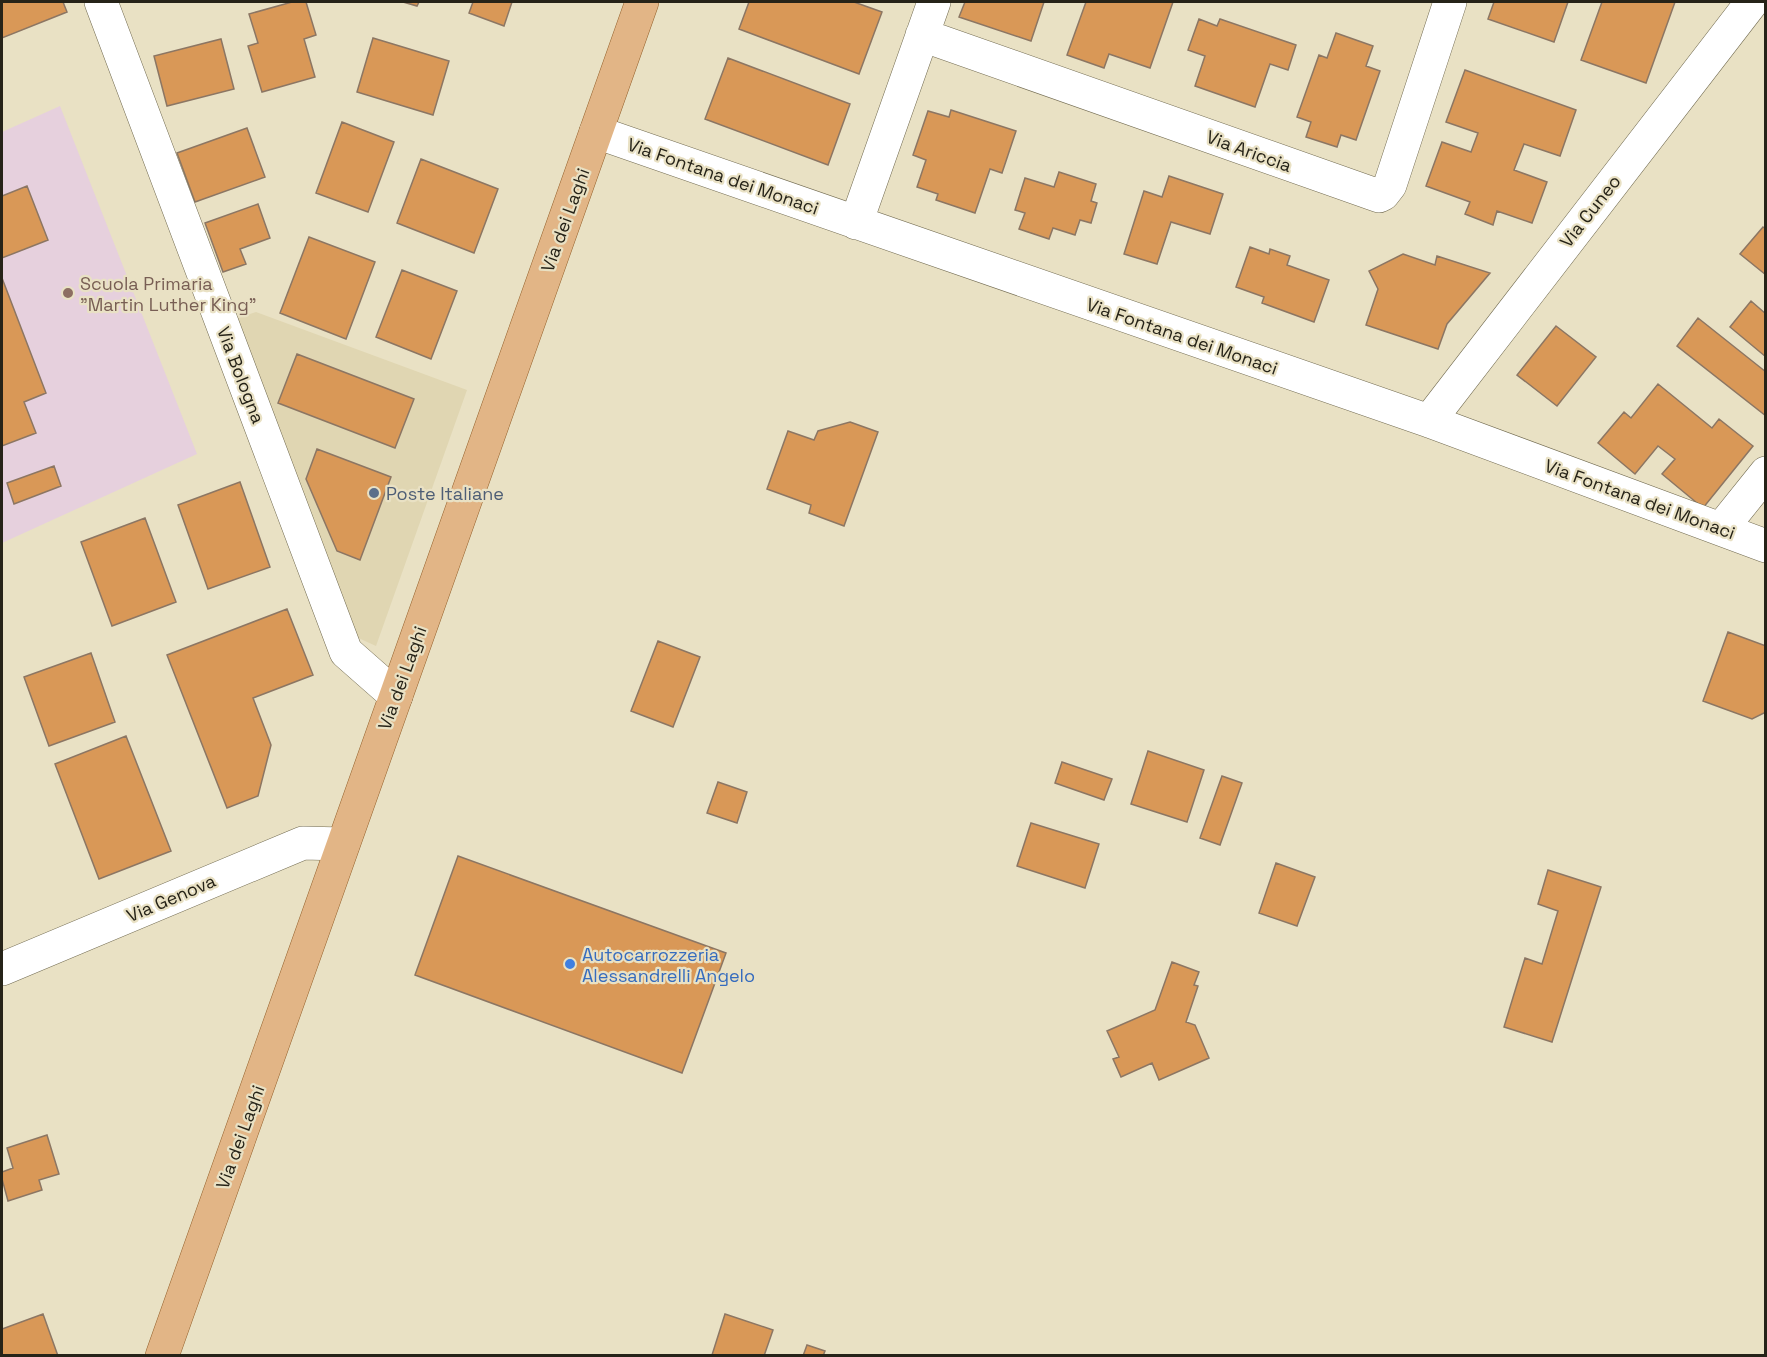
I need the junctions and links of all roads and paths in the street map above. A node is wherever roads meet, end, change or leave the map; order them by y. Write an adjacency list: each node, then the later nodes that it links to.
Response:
1 (101, 2): 13 (street, Via Bologna)
2 (642, 2): 7 (main road, Via dei Laghi)
3 (934, 2): 6 (street)
4 (1450, 2): 6 (street, Via Ariccia)
5 (1752, 2): 9 (street, Via Cuneo)
6 (922, 35): 8 (street)
7 (596, 132): 8 (street, Via Fontana dei Monaci); 13 (main road, Via dei Laghi)
8 (856, 223): 9 (street, Via Fontana dei Monaci)
9 (1428, 421): 11 (street, Via Fontana dei Monaci)
10 (1766, 472): 11 (street)
11 (1721, 529): 12 (street, Via Fontana dei Monaci)
12 (1766, 546)
13 (396, 696): 14 (main road, Via dei Laghi)
14 (343, 844): 15 (street, Via Genova); 16 (main road, Via dei Laghi)
15 (2, 969)
16 (162, 1356)

